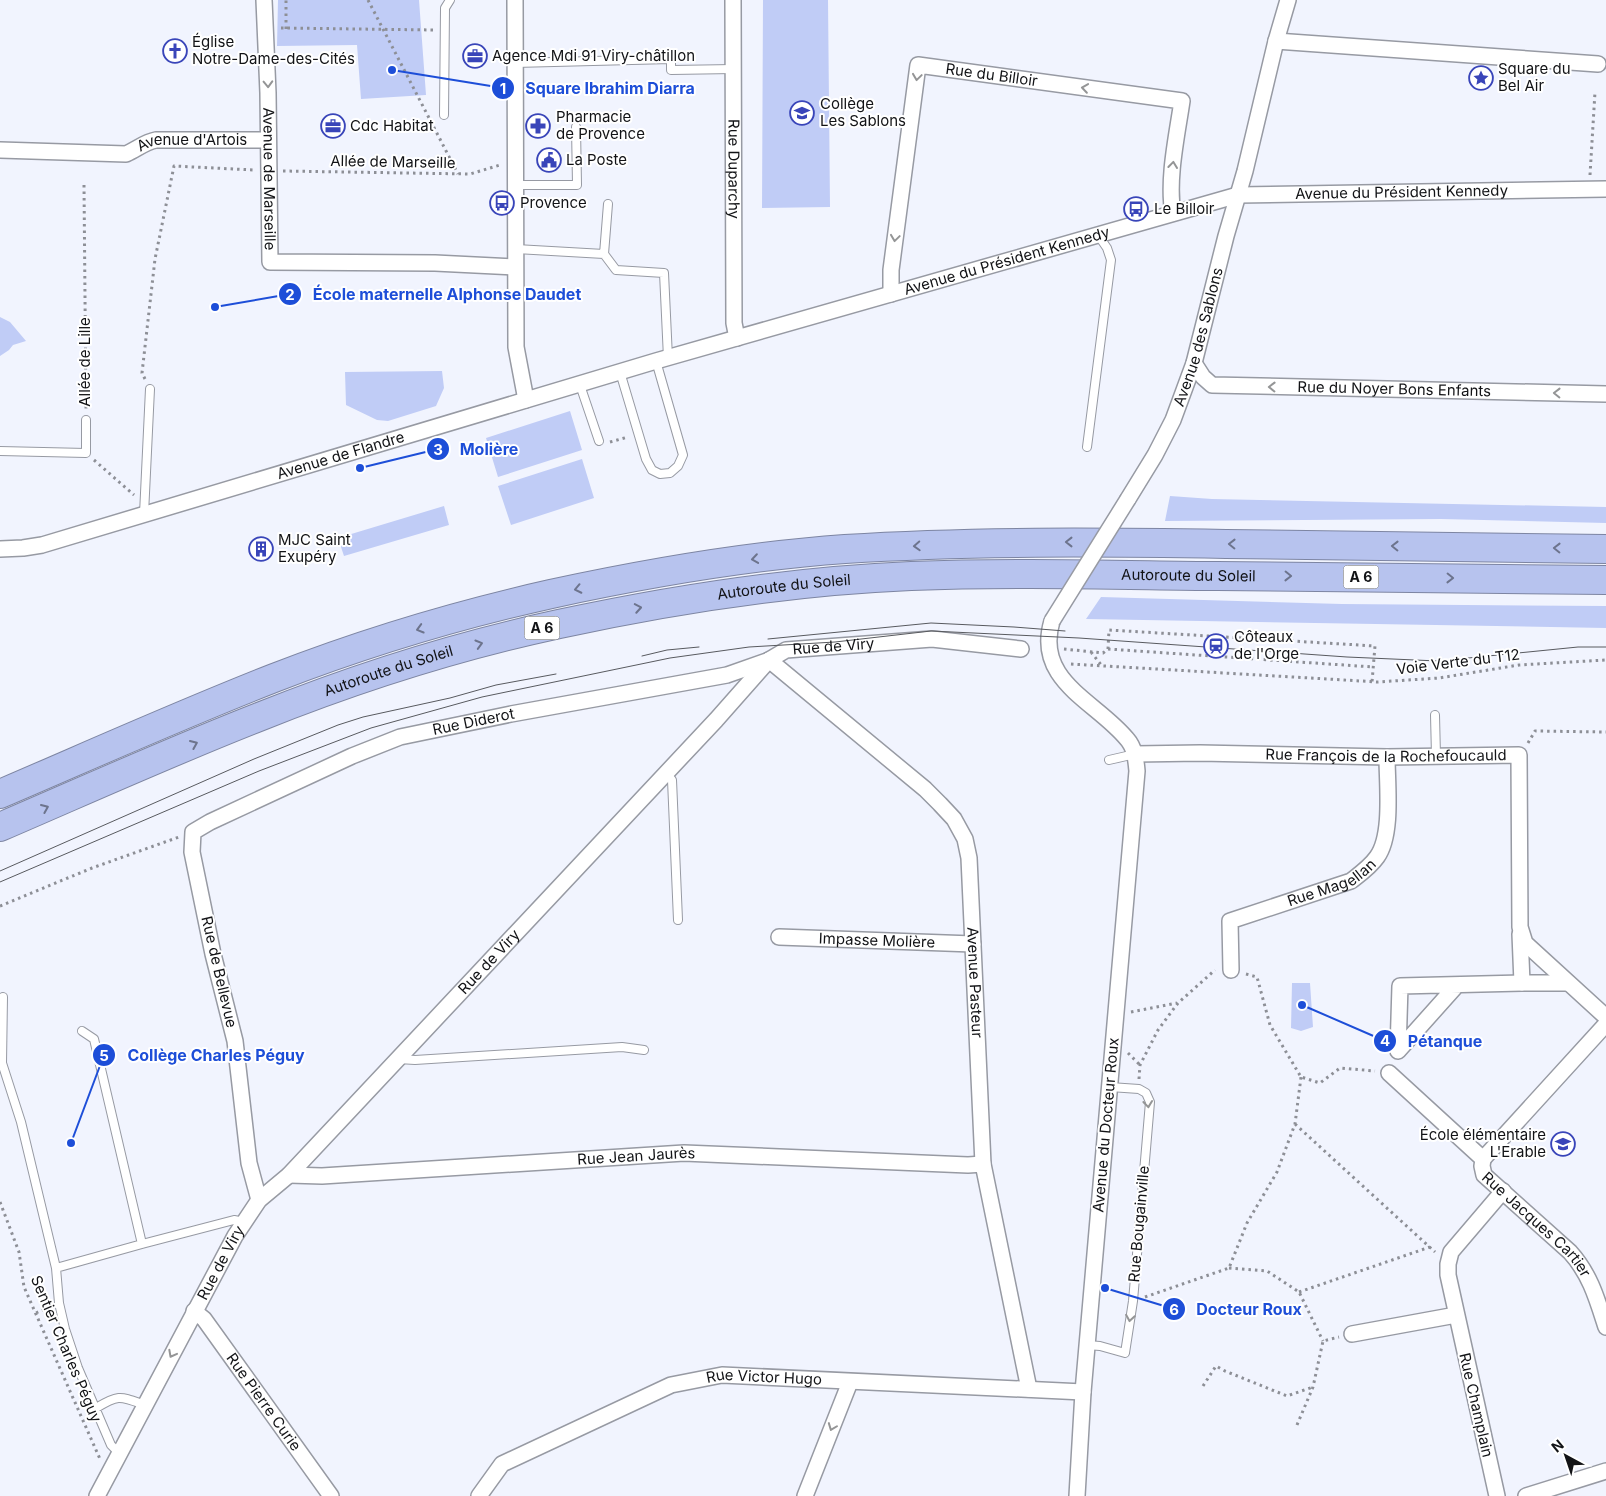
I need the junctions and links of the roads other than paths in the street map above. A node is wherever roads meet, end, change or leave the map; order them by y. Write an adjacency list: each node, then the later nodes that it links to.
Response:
1 (264, 0): 12 (street, Avenue de Marseille, one-way to 12)
2 (450, 0): 10 (lane)
3 (515, 0): 7 (street)
4 (733, 0): 9 (street, Rue Duparchy)
5 (1288, 0): 6 (street, Avenue des Sablons)
6 (1276, 41): 8 (street); 16 (street, Avenue des Sablons)
7 (515, 63): 9 (lane); 14 (street)
8 (1598, 64)
9 (734, 69): 24 (street, Rue Duparchy)
10 (444, 115)
11 (576, 127): 14 (lane)
12 (268, 140): 13 (street, Avenue d'Artois); 22 (street, Avenue de Marseille)
13 (0, 150)
14 (515, 185): 20 (street)
15 (1606, 189): 16 (street, Avenue du Président Kennedy)
16 (1238, 195): 18 (street, Avenue du Président Kennedy); 26 (street, Avenue des Sablons)
17 (608, 204): 21 (lane)
18 (1173, 213): 19 (street, Avenue du Président Kennedy); 23 (street, Rue du Billoir, one-way to 23)
19 (1098, 234): 23 (street, Avenue du Président Kennedy); 34 (lane)
20 (516, 249): 21 (lane); 22 (street)
21 (604, 254): 25 (lane)
22 (515, 267): 31 (street)
23 (891, 294): 24 (street, Avenue du Président Kennedy)
24 (737, 338): 25 (street, Avenue de Flandre)
25 (662, 360): 27 (street, Avenue de Flandre); 27 (lane)
26 (1194, 363): 30 (street, Rue du Noyer Bons Enfants, one-way to 26); 43 (street, Avenue des Sablons, bridge)
27 (620, 372): 28 (street, Avenue de Flandre)
28 (580, 385): 31 (street, Avenue de Flandre); 33 (lane)
29 (150, 389): 36 (lane)
30 (1606, 394)
31 (526, 400): 36 (street, Avenue de Flandre)
32 (86, 420): 35 (lane, Allée de Lille)
33 (599, 441)
34 (1087, 447)
35 (0, 451)
36 (145, 508): 37 (street, Avenue de Flandre)
37 (0, 549)
38 (1606, 549): 48 (highway, Autoroute du Soleil / A 6, one-way to 48)
39 (1606, 580): 49 (highway, Autoroute du Soleil / A 6, one-way to 39)
40 (1021, 648): 41 (street, Rue de Viry)
41 (769, 660): 47 (street, Rue de Viry); 50 (street, Rue Diderot); 54 (street, Avenue Pasteur)
42 (1435, 715): 44 (lane)
43 (1135, 754): 45 (street, Rue François de la Rochefoucauld); 46 (lane); 66 (street, Avenue du Docteur Roux)
44 (1436, 756): 45 (street, Rue François de la Rochefoucauld); 52 (street, Rue François de la Rochefoucauld)
45 (1387, 757): 55 (street, Rue Magellan)
46 (1109, 760)
47 (666, 773): 51 (lane); 64 (street, Rue de Viry)
48 (0, 794)
49 (0, 827)
50 (193, 832): 71 (street, Rue de Bellevue)
51 (678, 920)
52 (1520, 926): 56 (street); 57 (street, Rue François de la Rochefoucauld)
53 (780, 937): 54 (street, Impasse Molière)
54 (973, 944): 68 (street, Avenue Pasteur)
55 (1231, 963)
56 (1522, 983): 57 (street); 58 (street)
57 (1568, 983): 60 (street, Rue François de la Rochefoucauld)
58 (1457, 985): 58 (street)
59 (2, 996): 74 (lane)
60 (1606, 1017)
61 (1606, 1024): 67 (street)
62 (82, 1031): 73 (lane)
63 (644, 1050): 64 (lane)
64 (398, 1059): 69 (street, Rue de Viry)
65 (1389, 1073): 67 (street, Rue Jacques Cartier)
66 (1110, 1088): 79 (street, Avenue du Docteur Roux); 79 (lane, Rue Bougainville, one-way to 79)
67 (1483, 1159): 70 (street, Rue Jacques Cartier)
68 (984, 1164): 69 (street, Rue Jean Jaurès); 81 (street, Avenue Pasteur)
69 (289, 1175): 71 (street, Rue de Viry)
70 (1503, 1191): 76 (street, Rue Champlain); 77 (street, Rue Jacques Cartier)
71 (259, 1200): 72 (street, Rue de Viry)
72 (244, 1222): 73 (lane); 75 (street, Rue de Viry)
73 (142, 1244): 74 (lane)
74 (56, 1268): 84 (lane)
75 (194, 1311): 83 (street, Rue de Viry, one-way to 83); 88 (street, Rue Pierre Curie)
76 (1456, 1314): 78 (street); 92 (street, Rue Champlain)
77 (1606, 1327)
78 (1352, 1334)
79 (1087, 1345): 82 (street, Avenue du Docteur Roux)
80 (850, 1382): 81 (street, Rue Victor Hugo); 89 (street, Rue Victor Hugo); 90 (street, one-way to 90)
81 (1029, 1390): 82 (street, Rue Victor Hugo)
82 (1083, 1392): 91 (street, Avenue du Docteur Roux)
83 (145, 1405): 84 (lane); 85 (street, Rue de Viry)
84 (96, 1408): 85 (lane)
85 (119, 1454): 87 (street, Rue de Viry)
86 (1606, 1472): 93 (street)
87 (97, 1496)
88 (331, 1496)
89 (479, 1496)
90 (805, 1496)
91 (1077, 1496)
92 (1497, 1496)
93 (1526, 1496)

